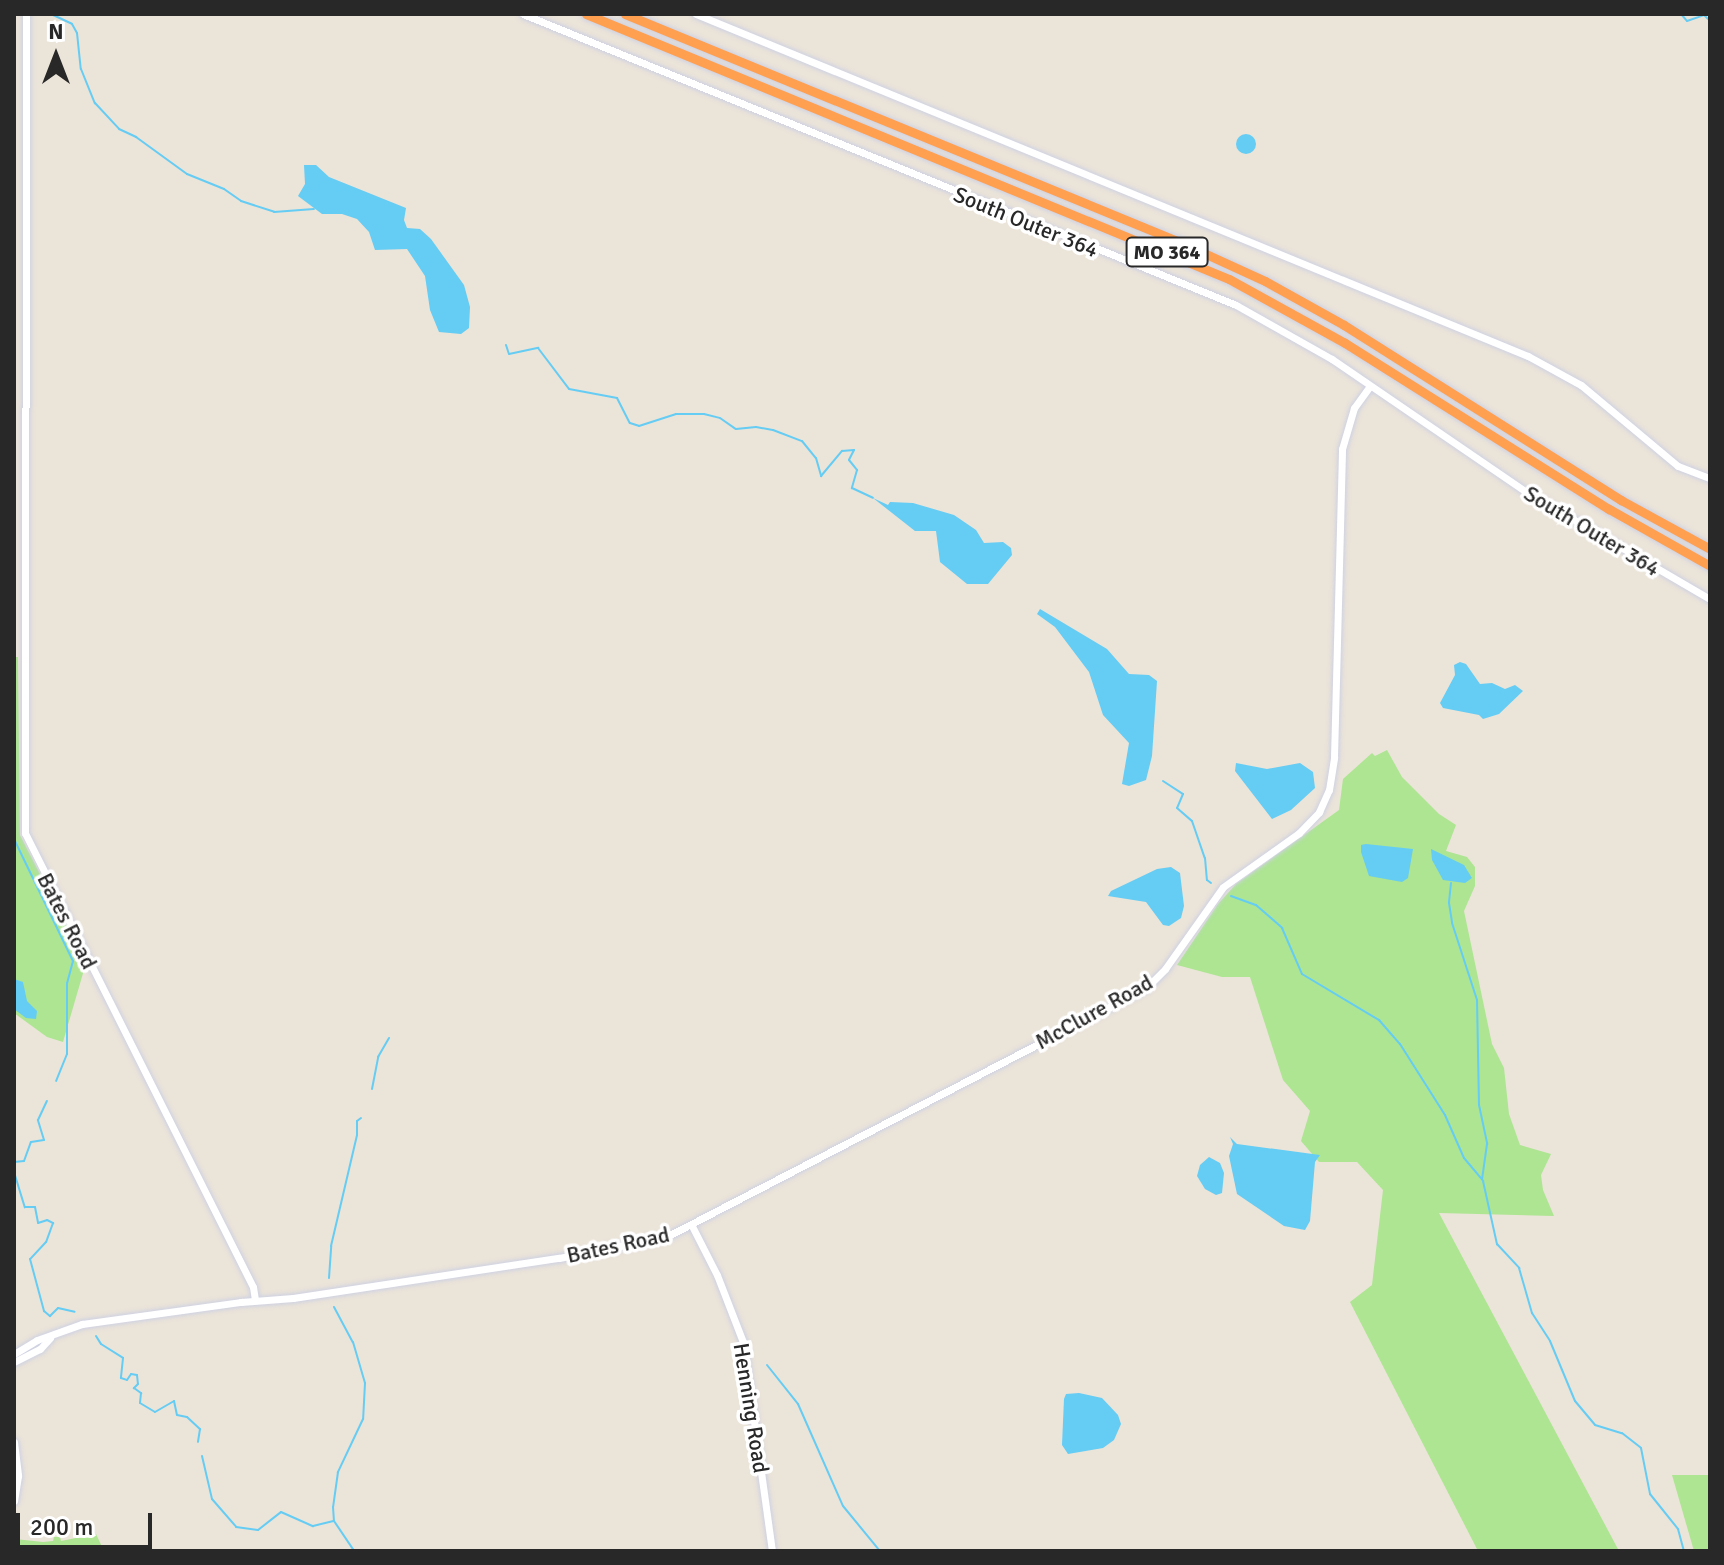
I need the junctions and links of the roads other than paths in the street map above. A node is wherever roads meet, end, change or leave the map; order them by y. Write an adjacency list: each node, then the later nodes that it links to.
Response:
1 (26, 14): 12 (street, Bates Road)
2 (523, 14): 6 (street, South Outer 364)
3 (586, 14): 9 (highway, MO 364)
4 (625, 14): 8 (highway, MO 364)
5 (696, 14): 7 (street)
6 (1370, 386): 10 (street, South Outer 364); 11 (street, McClure Road)
7 (1710, 478)
8 (1710, 549)
9 (1710, 566)
10 (1710, 599)
11 (692, 1226): 12 (street, Bates Road); 18 (street, Henning Road)
12 (255, 1300): 13 (street)
13 (50, 1338): 14 (street); 15 (street)
14 (14, 1354)
15 (14, 1362)
16 (14, 1442): 17 (street)
17 (14, 1501)
18 (772, 1551)

